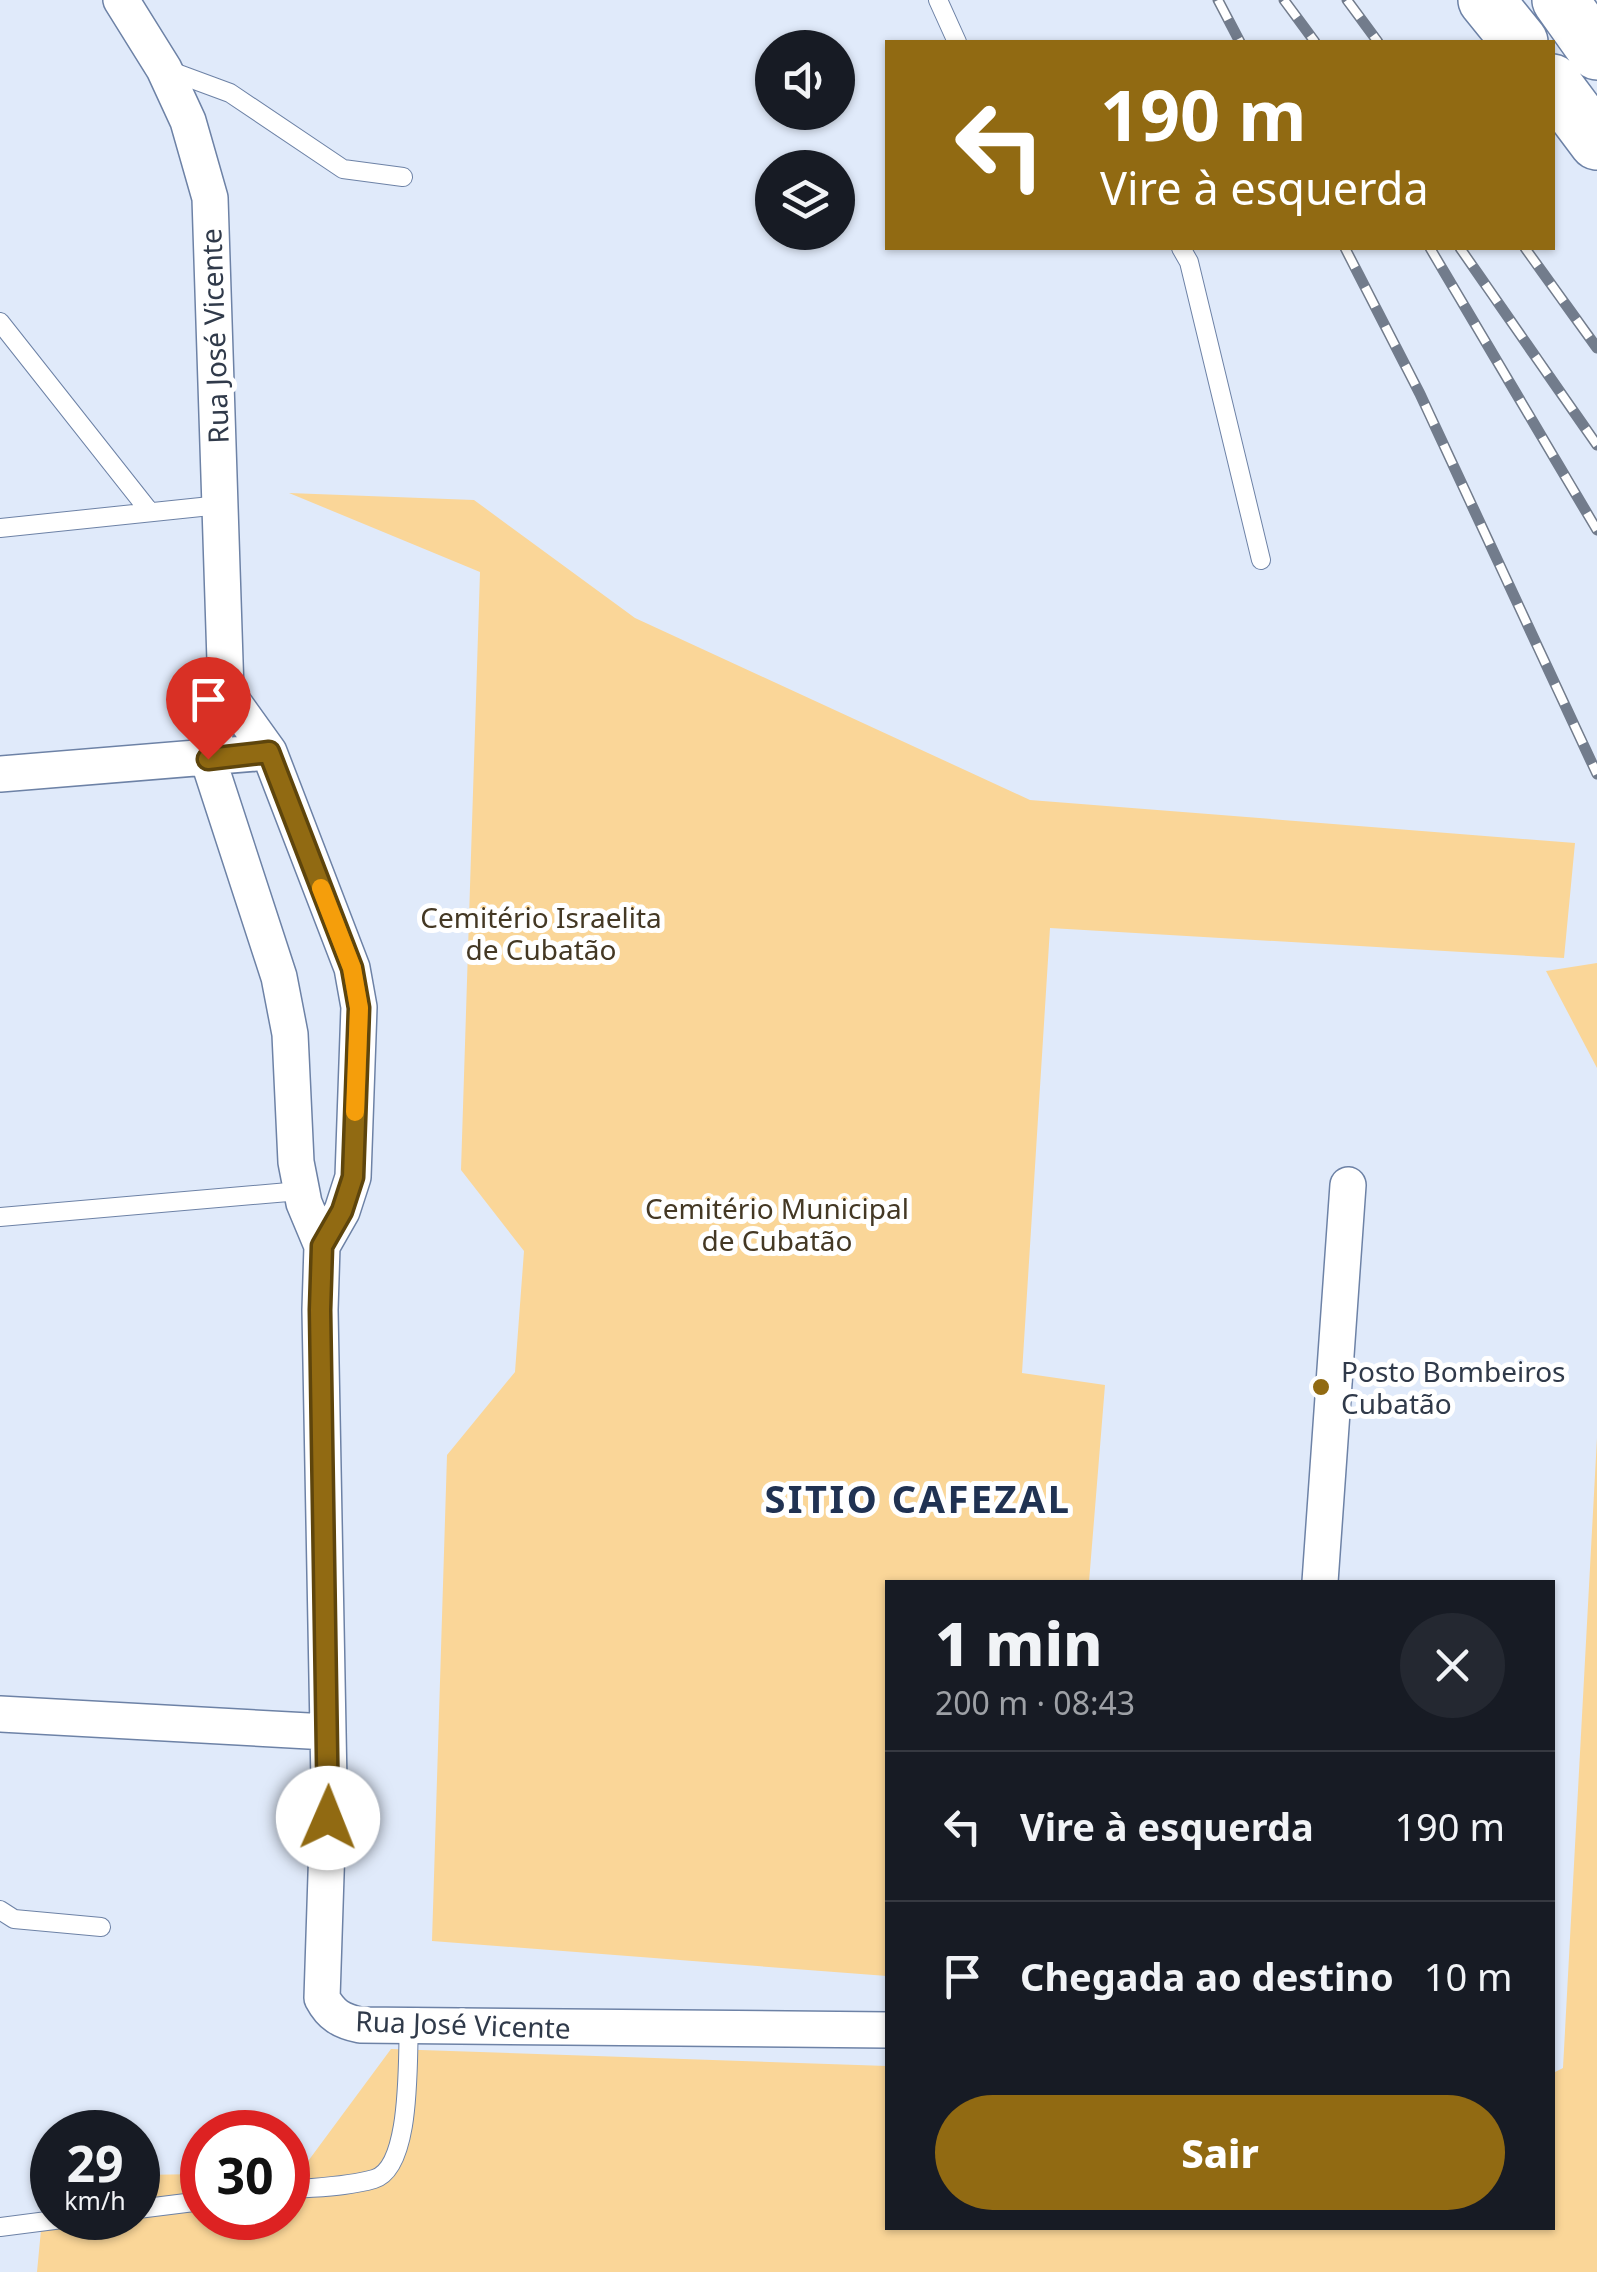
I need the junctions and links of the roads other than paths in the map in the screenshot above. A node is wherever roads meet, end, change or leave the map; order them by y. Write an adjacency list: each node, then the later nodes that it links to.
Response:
1 (121, 0): 8 (street, Rua José Vicente)
2 (938, 0): 5 (lane)
3 (1486, 0): 6 (highway)
4 (1560, 0): 7 (highway)
5 (956, 40)
6 (1518, 40)
7 (1597, 52)
8 (164, 69): 11 (lane); 14 (street, Rua José Vicente)
9 (1555, 86): 10 (highway)
10 (1597, 142)
11 (404, 177)
12 (1183, 250): 17 (lane)
13 (0, 322): 15 (lane)
14 (220, 505): 15 (lane); 18 (street, Rua José Vicente)
15 (150, 512): 16 (lane)
16 (0, 528)
17 (1261, 560)
18 (226, 692): 19 (street, Rua José Vicente); 20 (street, Rua José Vicente)
19 (269, 752): 20 (street); 25 (street, Rua José Vicente)
20 (208, 759): 21 (street); 23 (street, Rua José Vicente)
21 (0, 774)
22 (1348, 1185): 26 (street)
23 (300, 1191): 24 (lane); 25 (street, Rua José Vicente)
24 (0, 1217)
25 (322, 1246): 28 (street, Rua José Vicente)
26 (1320, 1580)
27 (0, 1714): 28 (street)
28 (327, 1732): 31 (street, Rua José Vicente)
29 (0, 1910): 30 (lane)
30 (101, 1927)
31 (409, 2026): 32 (street, Rua José Vicente); 33 (lane)
32 (885, 2030)
33 (310, 2187)
34 (30, 2223): 35 (lane)
35 (0, 2227)

